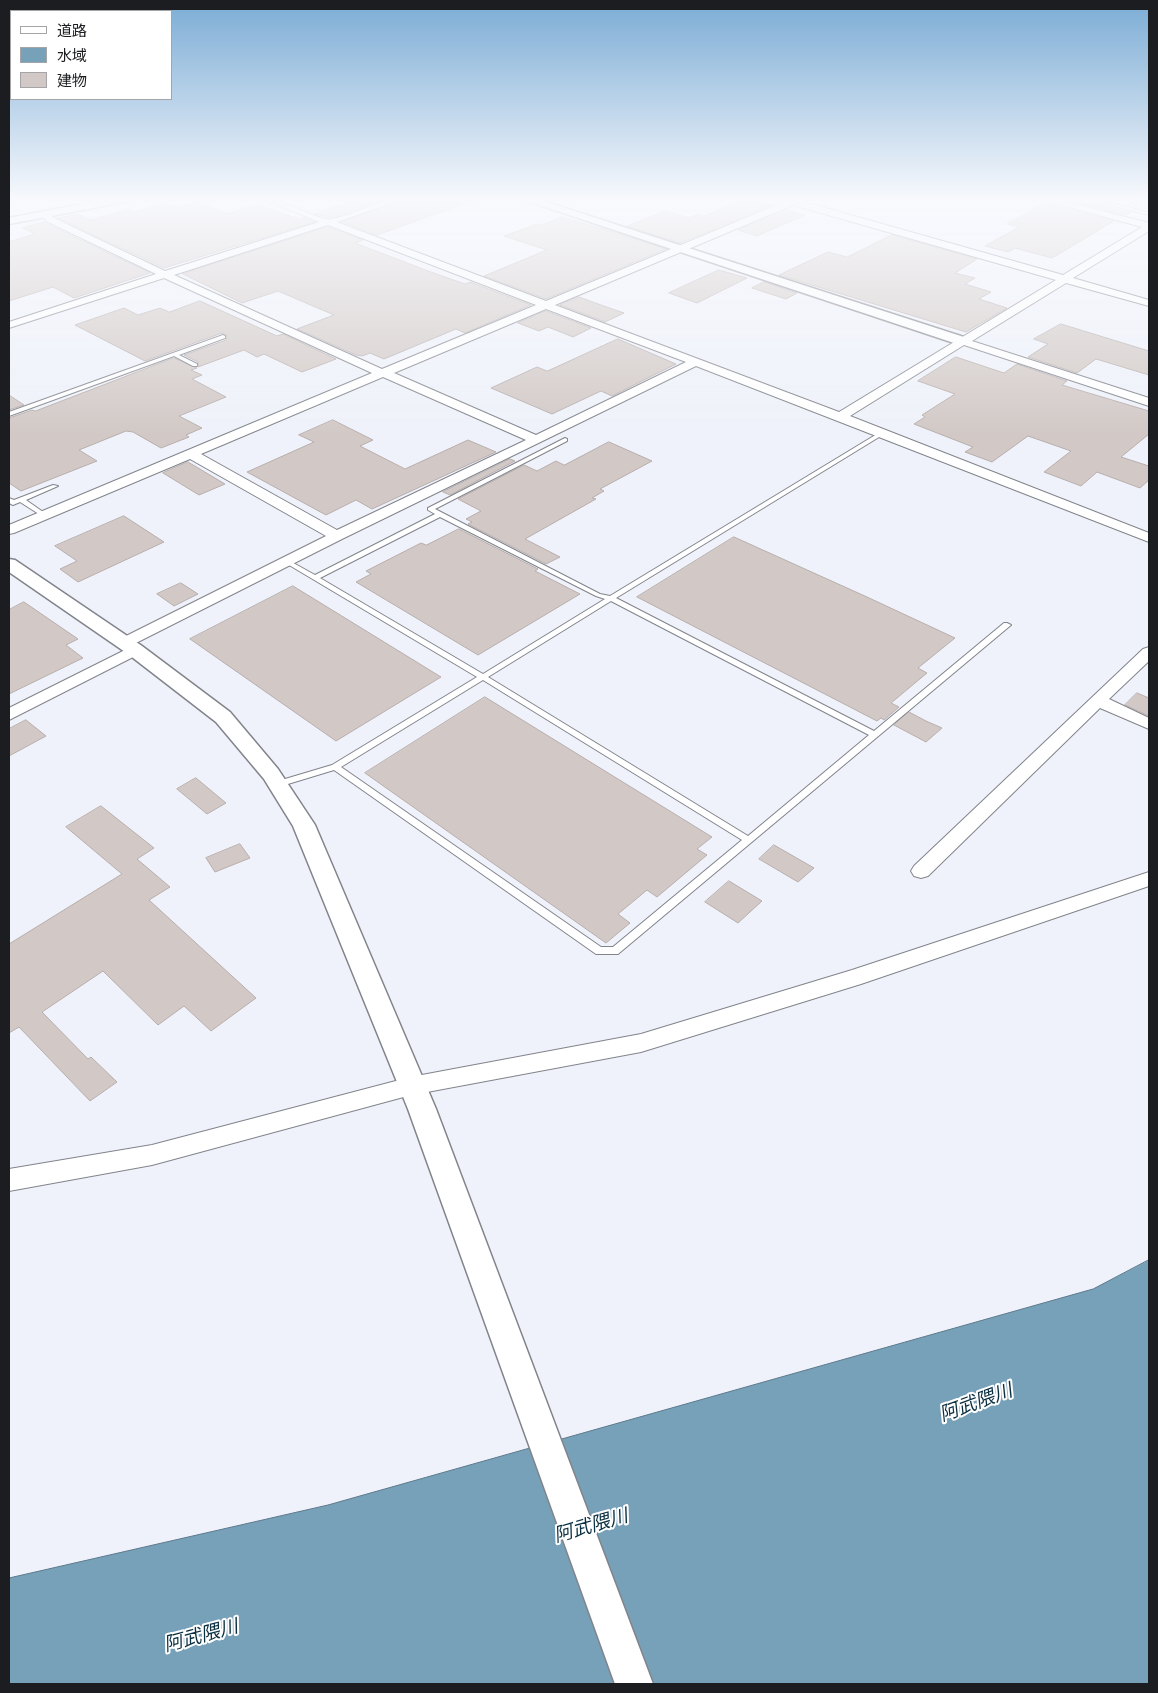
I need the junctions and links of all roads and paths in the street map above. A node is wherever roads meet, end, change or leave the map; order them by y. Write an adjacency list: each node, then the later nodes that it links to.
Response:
1 (164, 277): 11 (street)
2 (169, 277): 17 (street)
3 (472, 277): 10 (street)
4 (614, 277): 10 (street)
5 (765, 277): 13 (street)
6 (1059, 277): 8 (street)
7 (1069, 277): 8 (street)
8 (1066, 279): 9 (street); 13 (street)
9 (1149, 303)
10 (547, 306): 15 (street); 17 (street)
11 (9, 325)
12 (223, 337): 14 (lane)
13 (962, 341): 18 (street); 20 (street)
14 (174, 354): 16 (lane); 19 (lane)
15 (695, 362): 20 (street); 22 (street)
16 (195, 365)
17 (383, 374): 22 (street); 24 (street)
18 (1149, 402)
19 (9, 414)
20 (840, 418): 21 (street)
21 (882, 433): 32 (street); 36 (lane)
22 (537, 440): 31 (street)
23 (565, 440): 28 (lane)
24 (192, 454): 29 (street); 31 (street)
25 (55, 486): 27 (lane)
26 (9, 500): 27 (lane)
27 (21, 500): 29 (lane)
28 (440, 514): 35 (lane); 36 (lane)
29 (44, 515): 30 (street)
30 (9, 530)
31 (337, 536): 33 (street)
32 (1149, 538)
33 (286, 561): 35 (lane); 38 (street)
34 (9, 564): 38 (street)
35 (315, 578): 40 (lane)
36 (610, 598): 40 (lane); 44 (lane)
37 (1006, 626): 44 (lane)
38 (130, 647): 42 (street); 46 (street)
39 (1149, 652): 41 (street)
40 (483, 677): 45 (lane); 47 (lane)
41 (1099, 701): 43 (street); 48 (street)
42 (9, 715)
43 (1149, 724)
44 (875, 735): 47 (lane)
45 (335, 767): 46 (lane); 47 (lane)
46 (278, 784): 50 (street)
47 (748, 840)
48 (921, 872)
49 (1149, 879): 50 (street)
50 (417, 1098): 51 (street); 52 (street)
51 (9, 1180)
52 (634, 1684)

